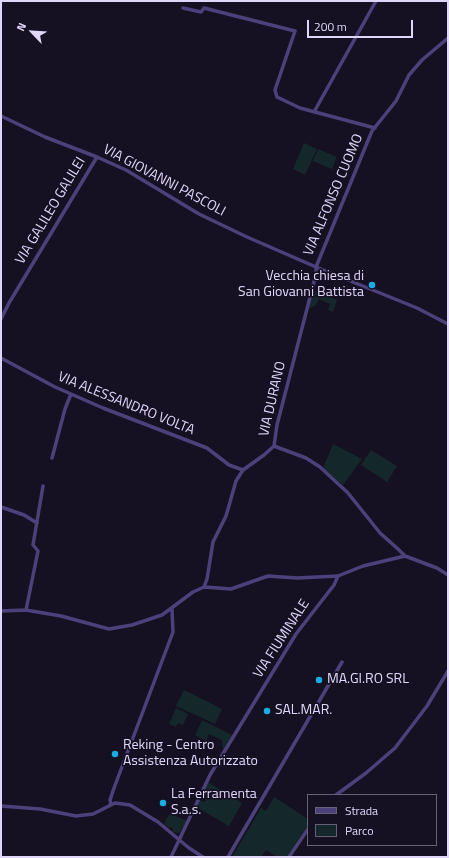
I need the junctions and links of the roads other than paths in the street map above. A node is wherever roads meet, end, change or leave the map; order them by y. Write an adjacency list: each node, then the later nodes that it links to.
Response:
1 (376, 1): 4 (street)
2 (183, 8): 4 (street)
3 (448, 38): 6 (street, VIA ALFONSO CUOMO)
4 (314, 112): 6 (street)
5 (1, 116): 7 (street, VIA GIOVANNI PASCOLI)
6 (375, 128): 8 (street, VIA ALFONSO CUOMO)
7 (97, 157): 8 (street, VIA GIOVANNI PASCOLI); 9 (street, VIA GALILEO GALILEI)
8 (316, 267): 10 (street, VIA GIOVANNI PASCOLI); 13 (street, VIA DURANO)
9 (1, 319)
10 (448, 324)
11 (1, 358): 12 (street, VIA ALESSANDRO VOLTA)
12 (70, 394): 14 (street); 15 (street, VIA ALESSANDRO VOLTA)
13 (274, 446): 15 (street, VIA DURANO); 19 (street)
14 (52, 458)
15 (243, 470): 22 (street, VIA DURANO)
16 (43, 486): 18 (street)
17 (1, 507): 18 (street)
18 (37, 524): 24 (street)
19 (405, 556): 20 (street); 21 (street)
20 (448, 575)
21 (338, 576): 22 (street); 32 (street, VIA FIUMINALE)
22 (204, 587): 23 (street)
23 (172, 609): 24 (street); 29 (street)
24 (26, 610): 25 (street)
25 (1, 611)
26 (342, 662): 35 (street)
27 (448, 671): 28 (street)
28 (337, 794)
29 (111, 805): 30 (street); 32 (street)
30 (1, 806)
31 (307, 830): 36 (street)
32 (179, 839): 33 (street); 34 (street)
33 (171, 857)
34 (203, 857)
35 (228, 857)
36 (289, 857)

